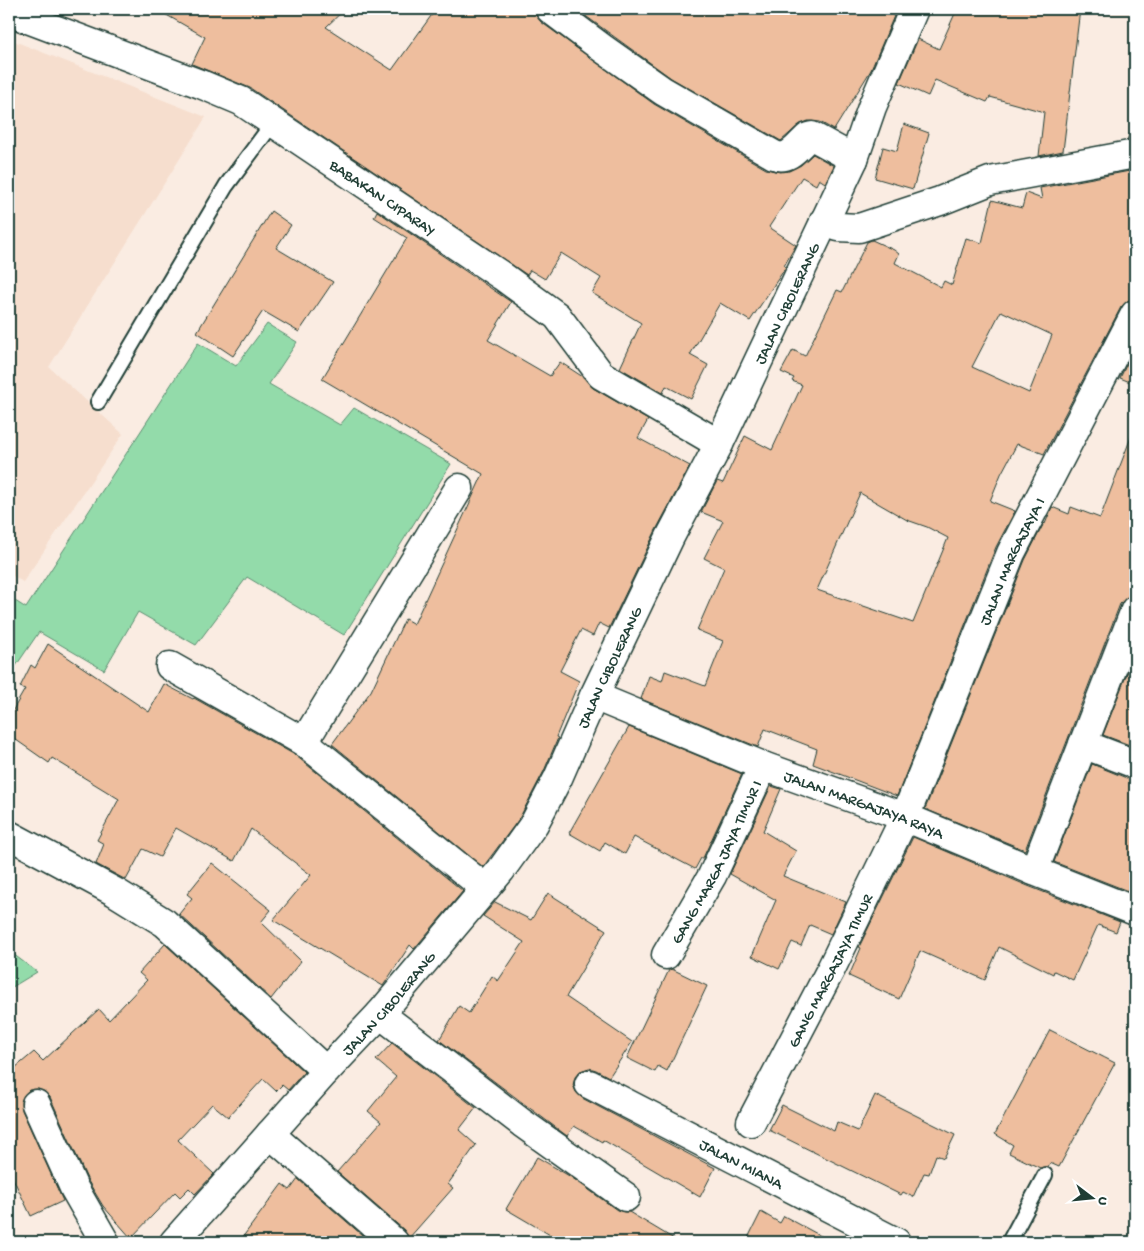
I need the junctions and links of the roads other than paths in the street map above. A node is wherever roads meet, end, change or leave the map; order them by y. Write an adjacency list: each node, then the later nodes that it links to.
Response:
1 (550, 9): 6 (street)
2 (914, 9): 6 (street, JALAN CIBOLERANG)
3 (9, 12): 4 (street, BABAKAN CIPARAY)
4 (273, 123): 9 (lane); 10 (street, BABAKAN CIPARAY)
5 (1135, 154): 7 (street)
6 (854, 159): 7 (street, JALAN CIBOLERANG)
7 (824, 222): 10 (street, JALAN CIBOLERANG)
8 (1135, 314): 19 (street, JALAN MARGAJAYA I)
9 (98, 402)
10 (719, 444): 14 (street, JALAN CIBOLERANG)
11 (459, 488): 15 (street)
12 (1135, 610): 16 (street)
13 (170, 666): 15 (street)
14 (594, 696): 18 (street, JALAN MARGAJAYA RAYA); 22 (street, JALAN CIBOLERANG)
15 (304, 742): 22 (street)
16 (1083, 744): 17 (street); 21 (street)
17 (1135, 764)
18 (763, 766): 19 (street, JALAN MARGAJAYA RAYA); 24 (street, GANG MARGA JAYA TIMUR I)
19 (905, 817): 21 (street, JALAN MARGAJAYA RAYA); 29 (street, GANG MARGAJAYA TIMUR)
20 (9, 835): 26 (street)
21 (1034, 871): 23 (street, JALAN MARGAJAYA RAYA)
22 (485, 888): 25 (street, JALAN CIBOLERANG)
23 (1135, 911)
24 (666, 955)
25 (380, 1014): 26 (street, JALAN CIBOLERANG); 32 (street)
26 (326, 1070): 30 (street, JALAN CIBOLERANG)
27 (589, 1084): 36 (street, JALAN MIANA)
28 (36, 1104): 33 (street)
29 (751, 1122)
30 (270, 1134): 34 (street, JALAN CIBOLERANG); 35 (street)
31 (1045, 1175): 37 (lane)
32 (626, 1197)
33 (105, 1242)
34 (174, 1242)
35 (394, 1242)
36 (896, 1242)
37 (1009, 1242)

